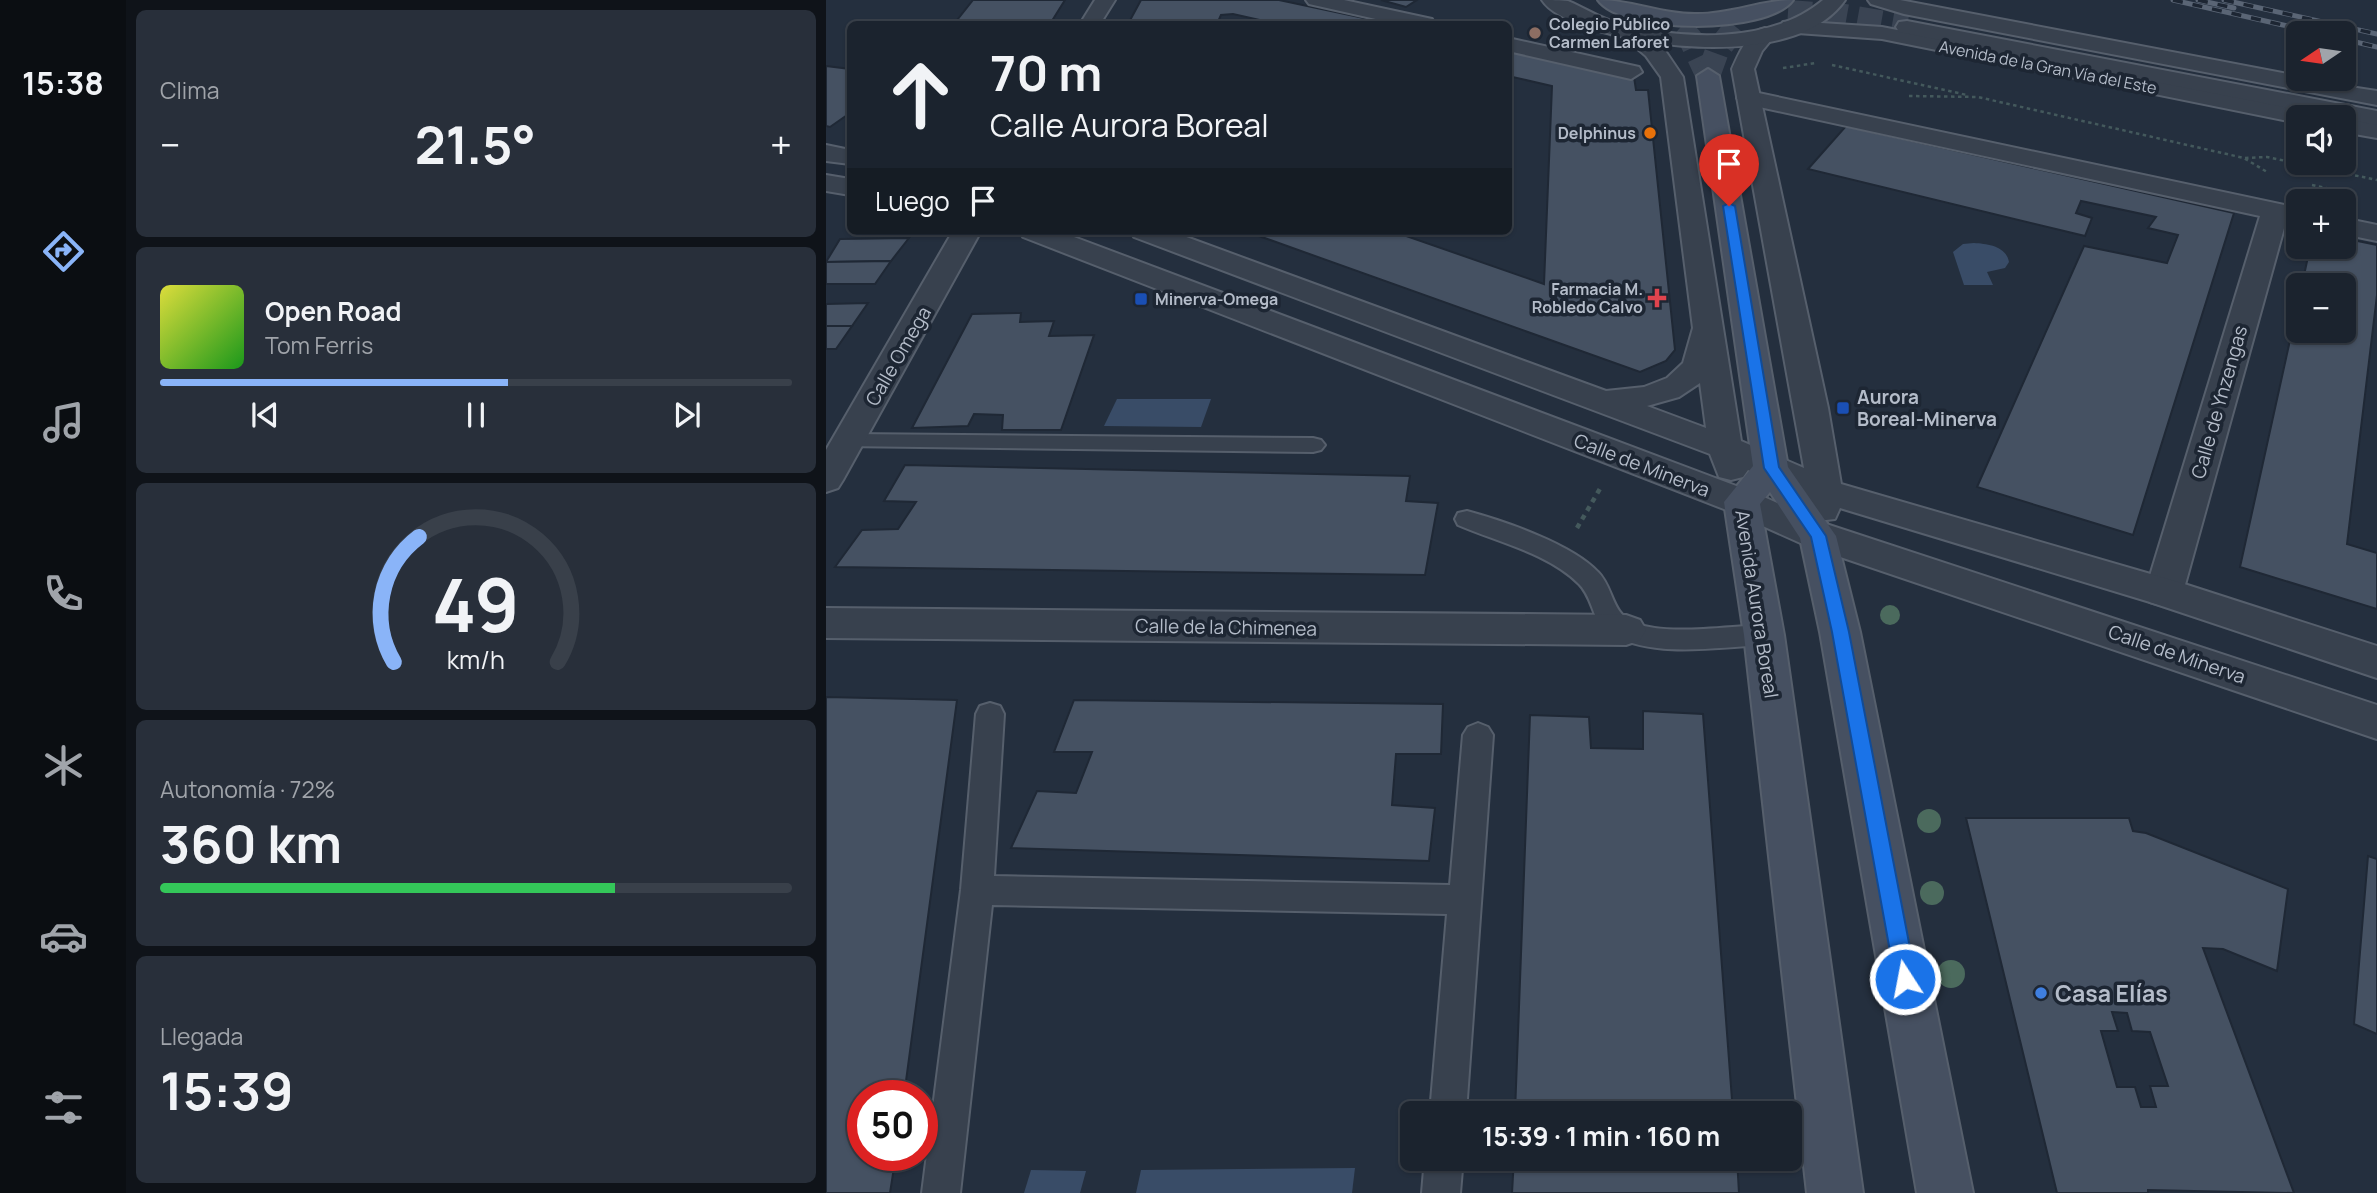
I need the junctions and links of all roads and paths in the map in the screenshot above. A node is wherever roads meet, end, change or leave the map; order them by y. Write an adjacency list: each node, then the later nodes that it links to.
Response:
1 (1105, 0): 9 (street)
2 (1316, 0): 10 (street)
3 (1552, 0): 12 (street)
4 (1608, 0): 7 (main road)
5 (1835, 0): 8 (street)
6 (1878, 0): 20 (street, Avenida de la Gran Vía del Este)
7 (1656, 16): 8 (main road); 11 (main road)
8 (1767, 18): 12 (street); 19 (street); 22 (street, Avenida de la Gran Vía del Este)
9 (1092, 21)
10 (1410, 21)
11 (1679, 29)
12 (1631, 34): 41 (street, Avenida Aurora Boreal)
13 (1512, 45): 15 (street)
14 (1821, 62): 18 (path)
15 (1631, 72)
16 (1708, 76): 46 (main road)
17 (1896, 96): 18 (path)
18 (1978, 97): 28 (path)
19 (1749, 98): 35 (street); 49 (street)
20 (2377, 98)
21 (2377, 111): 23 (street, Avenida de la Gran Vía del Este)
22 (2286, 113)
23 (2377, 118)
24 (2356, 127): 25 (street)
25 (2377, 131)
26 (826, 153): 27 (street)
27 (847, 156)
28 (2244, 158): 29 (path); 30 (path)
29 (2273, 176)
30 (2377, 180)
31 (826, 183): 33 (street)
32 (2312, 185): 34 (path)
33 (847, 186)
34 (2329, 189)
35 (2286, 214): 54 (street, Calle de Ynzengas)
36 (2356, 229): 37 (street)
37 (2377, 233)
38 (965, 235): 43 (street, Calle Omega)
39 (1043, 235): 50 (street, Calle de Minerva)
40 (1155, 235): 42 (street)
41 (1709, 324): 42 (street); 45 (street, Avenida Aurora Boreal)
42 (1603, 402): 45 (street)
43 (850, 441): 44 (lane); 48 (street, Calle Omega)
44 (1312, 445)
45 (1725, 447): 46 (street); 50 (street, Avenida Aurora Boreal)
46 (1772, 468): 49 (street); 50 (main road); 53 (main road)
47 (1607, 478): 52 (path)
48 (826, 480)
49 (1825, 491): 53 (street); 54 (street)
50 (1742, 502): 53 (street, Calle de Minerva); 57 (main road, Avenida Aurora Boreal)
51 (1466, 519): 56 (lane)
52 (1577, 528)
53 (1818, 536): 60 (street, Calle de Minerva); 69 (main road)
54 (2164, 592): 58 (street)
55 (826, 623): 56 (street, Calle de la Chimenea)
56 (1626, 630): 57 (lane)
57 (1764, 635): 68 (main road, Avenida Aurora Boreal)
58 (2377, 662)
59 (990, 714): 62 (lane)
60 (2377, 722)
61 (1478, 735): 63 (lane)
62 (976, 890): 63 (lane); 66 (lane)
63 (1465, 900): 64 (lane)
64 (1449, 1101)
65 (1443, 1171): 67 (lane)
66 (941, 1193)
67 (1441, 1193)
68 (1835, 1193)
69 (1945, 1193)

